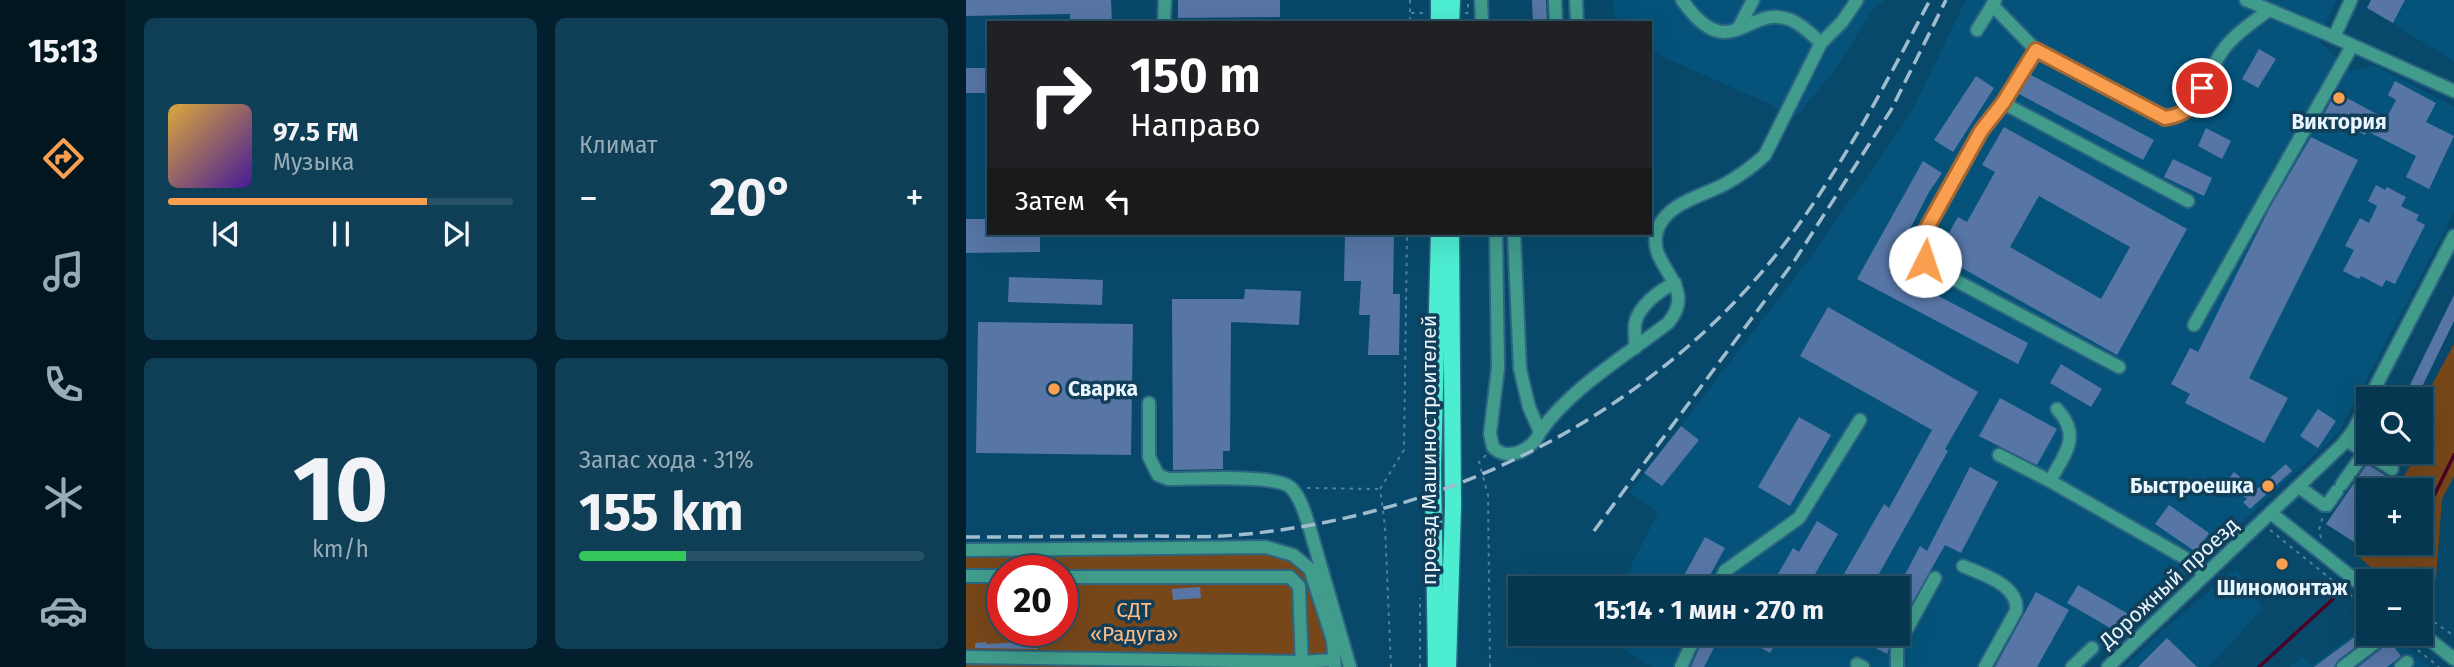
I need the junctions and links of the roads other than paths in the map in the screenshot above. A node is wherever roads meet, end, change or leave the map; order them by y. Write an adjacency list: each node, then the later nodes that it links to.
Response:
1 (1165, 0): 14 (street)
2 (1439, 0): 15 (main road)
3 (1451, 0): 16 (main road)
4 (1481, 0): 17 (street)
5 (1555, 0): 18 (street)
6 (1576, 0): 19 (street)
7 (1682, 0): 20 (street)
8 (1753, 0): 20 (street)
9 (1857, 0): 23 (street)
10 (2246, 0): 13 (street)
11 (2351, 0): 22 (street)
12 (1994, 3): 21 (street); 25 (street)
13 (2269, 10): 22 (street); 25 (street)
14 (1164, 21)
15 (1439, 21)
16 (1451, 21)
17 (1482, 21)
18 (1556, 21)
19 (1577, 21)
20 (1738, 29): 23 (street)
21 (1977, 30)
22 (2334, 37): 24 (street)
23 (1821, 43): 34 (street)
24 (2352, 46): 26 (street); 35 (street)
25 (2036, 50): 27 (street)
26 (2454, 91)
27 (2003, 103): 28 (street); 37 (street)
28 (2188, 201)
29 (1439, 235): 73 (main road, проезд Машиностроителей)
30 (1451, 235): 74 (main road, проезд Машиностроителей)
31 (1496, 235): 43 (street)
32 (1514, 235): 43 (street)
33 (2454, 236): 38 (street, Дорожный проезд)
34 (1675, 283): 36 (street); 36 (street)
35 (2194, 325)
36 (1635, 348): 43 (street)
37 (2119, 367)
38 (2376, 387)
39 (1149, 403): 72 (street)
40 (2057, 409): 50 (street)
41 (1860, 420): 58 (street)
42 (2356, 423): 44 (street, Дорожный проезд)
43 (1540, 432)
44 (2346, 440): 45 (street); 51 (street, Дорожный проезд)
45 (2356, 447)
46 (1999, 455): 50 (street)
47 (2356, 464): 51 (street)
48 (2382, 464): 49 (street)
49 (2392, 470)
50 (2050, 481): 55 (street)
51 (2299, 487): 52 (street, Дорожный проезд)
52 (2271, 513): 55 (street, Дорожный проезд); 61 (street)
53 (966, 550): 69 (street)
54 (1963, 566): 77 (street)
55 (2205, 574): 79 (street, Дорожный проезд)
56 (966, 576): 57 (street)
57 (987, 576)
58 (1723, 576)
59 (1078, 577): 70 (street)
60 (1935, 579): 76 (street)
61 (2356, 580)
62 (2433, 640): 67 (street)
63 (1691, 646): 75 (street)
64 (2371, 646): 80 (street)
65 (966, 647): 68 (street)
66 (2092, 648): 78 (street)
67 (2451, 652)
68 (966, 657): 70 (street); 71 (street)
69 (1334, 663): 70 (street)
70 (1302, 665)
71 (967, 667)
72 (1350, 667)
73 (1436, 667)
74 (1448, 667)
75 (1681, 667)
76 (1897, 667)
77 (1985, 667)
78 (2072, 667)
79 (2108, 667)
80 (2343, 667)

